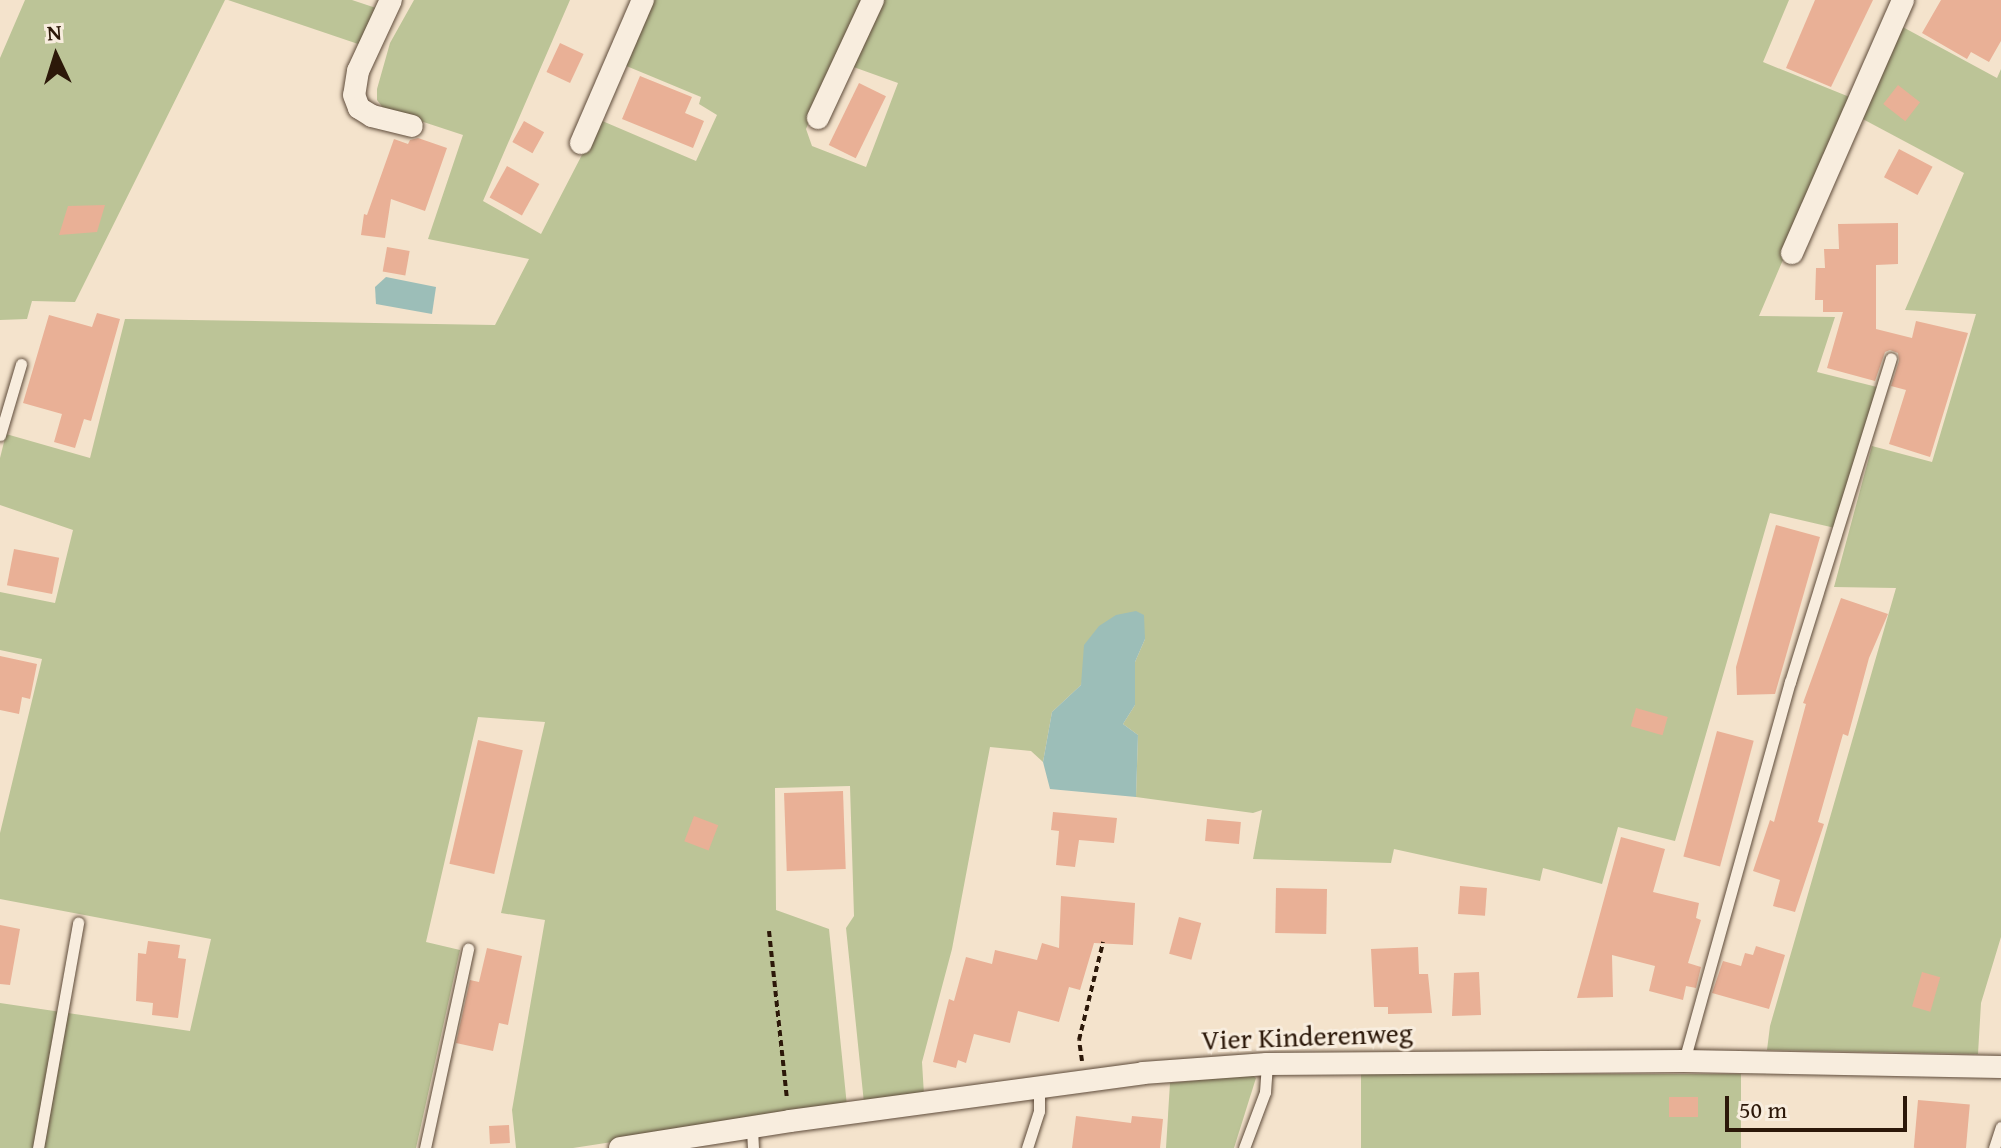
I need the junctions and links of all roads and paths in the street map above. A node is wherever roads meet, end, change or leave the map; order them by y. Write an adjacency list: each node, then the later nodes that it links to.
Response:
1 (391, 0): 6 (street)
2 (643, 0): 7 (street)
3 (873, 0): 5 (street)
4 (1903, 0): 8 (street)
5 (818, 118)
6 (412, 126)
7 (581, 143)
8 (1792, 253)
9 (1891, 358): 16 (lane)
10 (21, 364): 11 (lane)
11 (0, 435)
12 (78, 923): 24 (lane)
13 (769, 931): 21 (path)
14 (1103, 942): 19 (path)
15 (468, 949): 25 (lane)
16 (1684, 1061): 17 (street, Vier Kinderenweg); 18 (street, Vier Kinderenweg)
17 (1267, 1064): 19 (street, Vier Kinderenweg); 28 (lane)
18 (2001, 1067)
19 (1085, 1083): 20 (street, Vier Kinderenweg)
20 (1039, 1089): 21 (street, Vier Kinderenweg); 27 (lane)
21 (790, 1121): 23 (street, Vier Kinderenweg)
22 (2001, 1127): 29 (lane)
23 (752, 1138): 26 (street, Vier Kinderenweg)
24 (38, 1148)
25 (425, 1148)
26 (620, 1148)
27 (1027, 1148)
28 (1244, 1148)
29 (1994, 1148)

